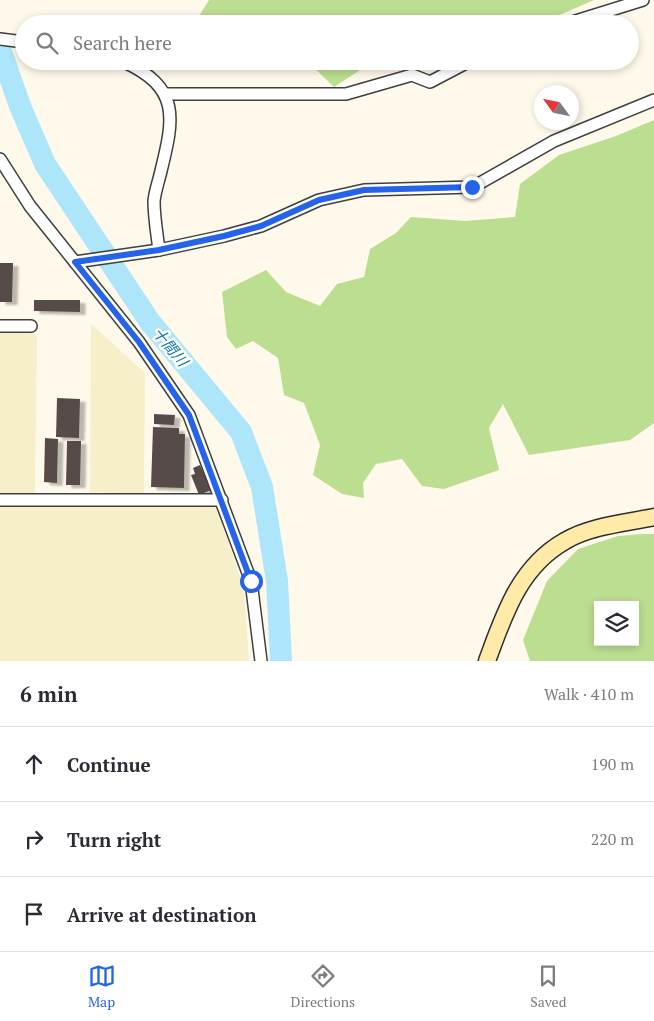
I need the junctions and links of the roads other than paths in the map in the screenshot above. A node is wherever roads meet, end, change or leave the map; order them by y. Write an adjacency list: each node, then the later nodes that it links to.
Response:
1 (644, 0): 2 (street)
2 (595, 15)
3 (141, 70): 5 (street)
4 (453, 70): 5 (street)
5 (165, 94): 8 (street)
6 (654, 100): 8 (street)
7 (0, 159): 9 (street)
8 (159, 250): 9 (street)
9 (75, 262): 13 (street)
10 (0, 326): 11 (street)
11 (31, 326)
12 (0, 500): 13 (street)
13 (222, 500): 15 (street)
14 (654, 517): 16 (street)
15 (261, 661)
16 (486, 661)

